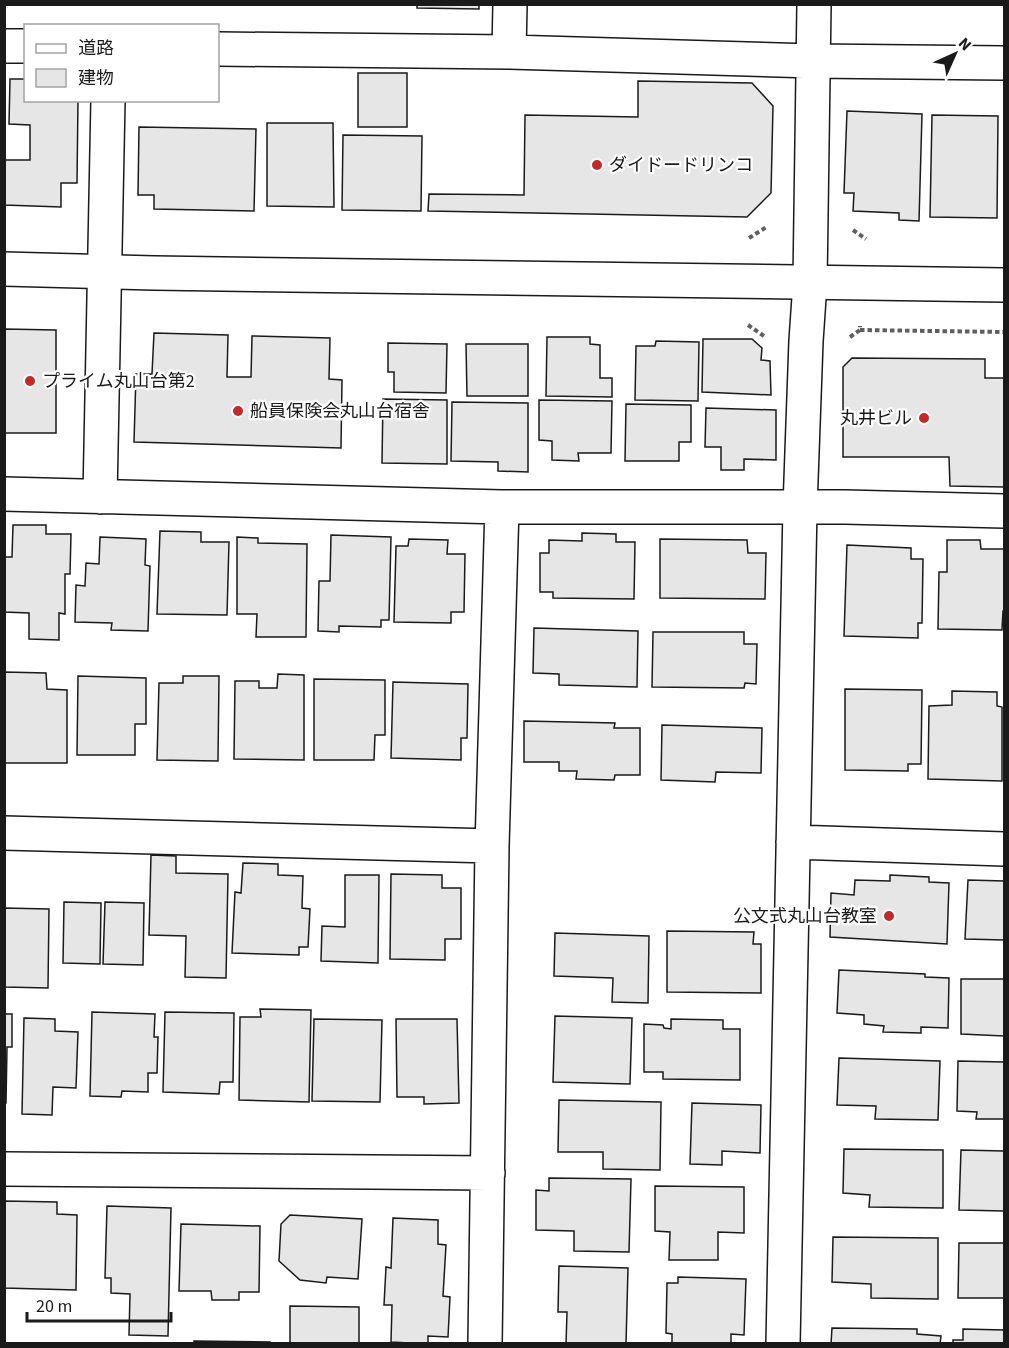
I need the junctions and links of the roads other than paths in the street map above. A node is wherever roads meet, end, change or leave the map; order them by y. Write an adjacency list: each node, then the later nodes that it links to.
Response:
1 (510, 4): 6 (street)
2 (814, 4): 7 (street)
3 (4, 46): 4 (street)
4 (24, 46)
5 (219, 49): 6 (street)
6 (509, 52): 7 (street)
7 (813, 61): 8 (street); 12 (street)
8 (1005, 63)
9 (108, 102): 11 (street)
10 (4, 269): 11 (street)
11 (105, 271): 12 (street); 15 (street)
12 (810, 283): 13 (street); 17 (street)
13 (1005, 285)
14 (4, 494): 15 (street)
15 (100, 497): 16 (street)
16 (502, 507): 17 (street); 21 (street)
17 (800, 508): 18 (street); 20 (street)
18 (1005, 511)
19 (4, 833): 21 (street)
20 (793, 842): 22 (street); 26 (street)
21 (492, 846): 24 (street)
22 (1005, 849)
23 (4, 1168): 24 (street)
24 (488, 1173): 25 (street)
25 (485, 1344)
26 (783, 1344)

